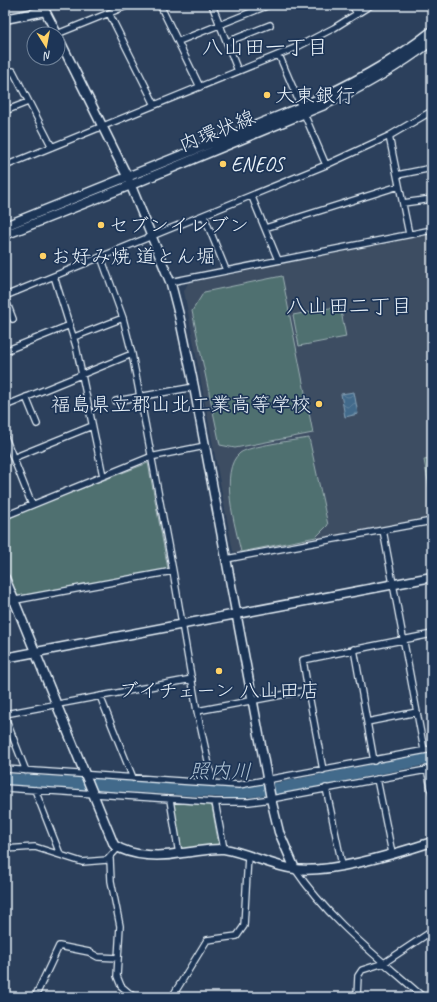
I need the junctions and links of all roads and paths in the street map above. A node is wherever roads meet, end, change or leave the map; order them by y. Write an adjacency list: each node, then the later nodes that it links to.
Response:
1 (129, 5): 8 (street)
2 (160, 5): 16 (street)
3 (212, 5): 11 (street)
4 (269, 5): 11 (street)
5 (352, 5): 9 (street)
6 (372, 5): 9 (street)
7 (43, 8): 10 (street); 13 (street)
8 (109, 13): 14 (street); 25 (street)
9 (357, 14): 20 (street)
10 (5, 19)
11 (220, 25): 16 (street); 18 (street)
12 (270, 25): 18 (street)
13 (53, 26)
14 (66, 30)
15 (432, 31): 26 (street)
16 (179, 41): 23 (street)
17 (432, 41): 26 (street, 内環状線)
18 (227, 42): 21 (street)
19 (66, 53): 29 (street)
20 (279, 55): 21 (street); 26 (street)
21 (238, 71): 23 (street)
22 (5, 73): 24 (street)
23 (200, 87): 25 (street)
24 (28, 102): 27 (street); 31 (street)
25 (155, 105): 29 (street)
26 (302, 110): 32 (street); 36 (street); 37 (street, 内環状線)
27 (5, 111)
28 (432, 111): 30 (street)
29 (104, 127): 31 (street); 36 (street)
30 (389, 136): 32 (street); 35 (street)
31 (52, 147): 33 (street)
32 (326, 165): 39 (street)
33 (5, 166)
34 (432, 168): 35 (street)
35 (397, 175): 38 (street)
36 (127, 176): 37 (street); 43 (street)
37 (131, 185): 47 (street, 内環状線); 48 (street)
38 (399, 186): 41 (street); 44 (street)
39 (252, 197): 42 (street); 44 (street)
40 (432, 199): 41 (street)
41 (402, 203): 46 (street)
42 (204, 216): 48 (street); 51 (street)
43 (5, 226)
44 (265, 228): 50 (street)
45 (432, 230): 46 (street)
46 (409, 234): 50 (street)
47 (5, 235)
48 (152, 236): 49 (street); 53 (street)
49 (101, 257): 52 (street); 56 (street)
50 (278, 260): 51 (street)
51 (226, 270): 53 (street)
52 (54, 276): 54 (street); 57 (street)
53 (170, 282): 62 (street)
54 (5, 297): 55 (street)
55 (13, 318)
56 (123, 318): 58 (street); 60 (street)
57 (70, 325): 58 (street); 59 (street)
58 (74, 337): 61 (street)
59 (5, 351)
60 (132, 354): 61 (street); 63 (street)
61 (83, 374): 64 (street); 68 (street)
62 (194, 387): 63 (street); 70 (street)
63 (139, 396): 65 (street); 71 (street)
64 (26, 397): 66 (street); 67 (street)
65 (116, 401)
66 (5, 406)
67 (37, 424)
68 (92, 426): 72 (street); 73 (street)
69 (5, 437): 72 (street)
70 (205, 446): 71 (street); 78 (street)
71 (150, 457): 73 (street); 79 (street)
72 (13, 458): 74 (street)
73 (102, 476): 74 (street)
74 (32, 505): 75 (street)
75 (5, 516)
76 (432, 522): 77 (street)
77 (383, 530): 78 (street); 82 (street)
78 (226, 559): 85 (street)
79 (173, 571): 83 (street); 86 (street)
80 (432, 577): 82 (street)
81 (5, 578): 83 (street)
82 (392, 584): 85 (street); 88 (street)
83 (14, 601): 84 (street); 90 (street)
84 (5, 602)
85 (236, 613): 86 (street); 95 (street)
86 (182, 624): 90 (street); 92 (street)
87 (432, 634): 88 (street)
88 (403, 640): 89 (street); 98 (street)
89 (354, 649): 93 (street); 101 (street)
90 (34, 652): 91 (street); 96 (street)
91 (5, 658)
92 (192, 679): 94 (street); 97 (street)
93 (308, 690): 95 (street); 108 (street)
94 (100, 696): 96 (street); 110 (street)
95 (253, 700): 97 (street); 111 (street)
96 (55, 704): 99 (street); 109 (street)
97 (197, 711): 113 (street)
98 (417, 712): 101 (street); 103 (street)
99 (5, 714)
100 (5, 717): 107 (street)
101 (367, 722): 104 (street)
102 (432, 749): 103 (street)
103 (424, 750): 104 (street)
104 (374, 761): 108 (street)
105 (5, 769): 107 (street)
106 (430, 769): 112 (street); 117 (street)
107 (26, 770): 109 (street)
108 (323, 770): 111 (street)
109 (85, 774): 110 (street); 118 (street)
110 (133, 778): 113 (street)
111 (268, 779): 113 (street); 119 (street)
112 (377, 779): 115 (street); 127 (street)
113 (213, 783)
114 (5, 788): 116 (street)
115 (326, 788): 119 (street); 132 (street)
116 (35, 790): 118 (street); 128 (street)
117 (432, 792)
118 (93, 794): 120 (street); 124 (street)
119 (272, 799): 121 (street); 133 (street)
120 (170, 800): 121 (street); 129 (street)
121 (216, 802): 126 (street)
122 (5, 837): 125 (street)
123 (432, 842): 127 (street)
124 (118, 848): 129 (street); 131 (street)
125 (7, 849): 128 (street)
126 (224, 849): 129 (street); 130 (street)
127 (392, 853): 132 (street)
128 (60, 854): 131 (street)
129 (179, 854)
130 (248, 856): 133 (street); 139 (street)
131 (110, 859): 135 (street)
132 (342, 865): 133 (street)
133 (295, 869): 136 (street)
134 (432, 931): 136 (street)
135 (118, 958): 137 (street); 138 (street)
136 (384, 963): 140 (street); 141 (street)
137 (35, 997)
138 (134, 997)
139 (172, 997)
140 (357, 997)
141 (423, 997)

